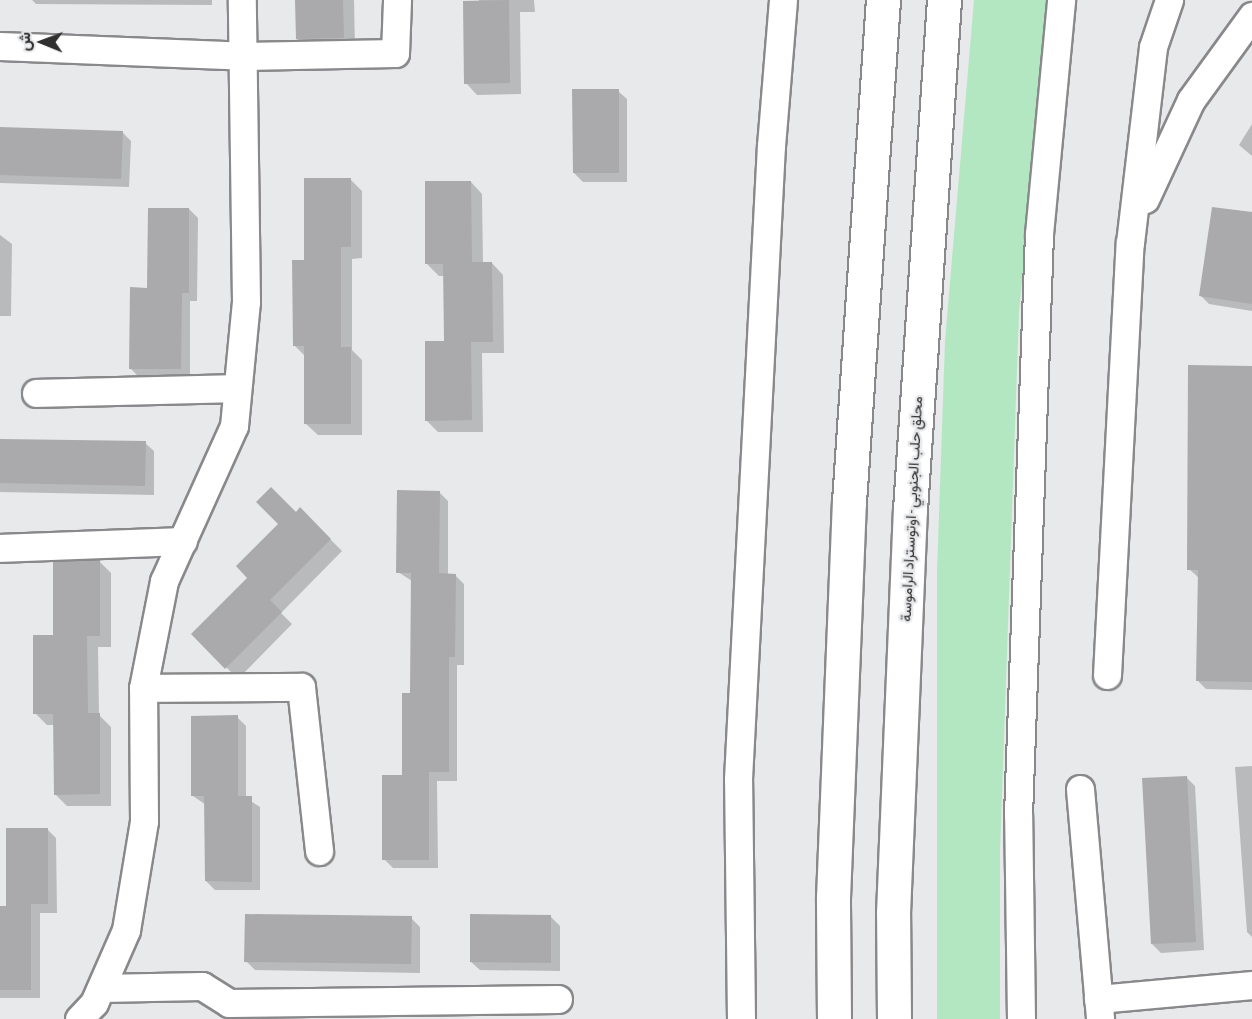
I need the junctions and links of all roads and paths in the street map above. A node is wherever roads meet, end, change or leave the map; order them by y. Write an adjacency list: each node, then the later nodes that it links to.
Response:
1 (242, 0): 10 (street)
2 (397, 0): 10 (street)
3 (783, 0): 25 (street)
4 (883, 0): 26 (highway)
5 (944, 0): 27 (highway, محلق حلب الجنوبي - اوتوستراد الراموسة)
6 (1061, 0): 28 (street)
7 (1169, 0): 11 (street)
8 (1252, 16): 11 (street)
9 (0, 46): 10 (street)
10 (244, 56): 12 (street)
11 (1130, 243): 16 (street)
12 (237, 388): 13 (street); 14 (street)
13 (36, 393)
14 (183, 541): 15 (street); 17 (street)
15 (0, 548)
16 (1107, 675)
17 (142, 688): 19 (street); 21 (street)
18 (1080, 789): 23 (street)
19 (319, 851)
20 (1252, 985): 23 (street)
21 (101, 988): 22 (street); 24 (street)
22 (558, 999)
23 (1099, 1009)
24 (79, 1019)
25 (741, 1019)
26 (834, 1019)
27 (894, 1019)
28 (1021, 1019)

